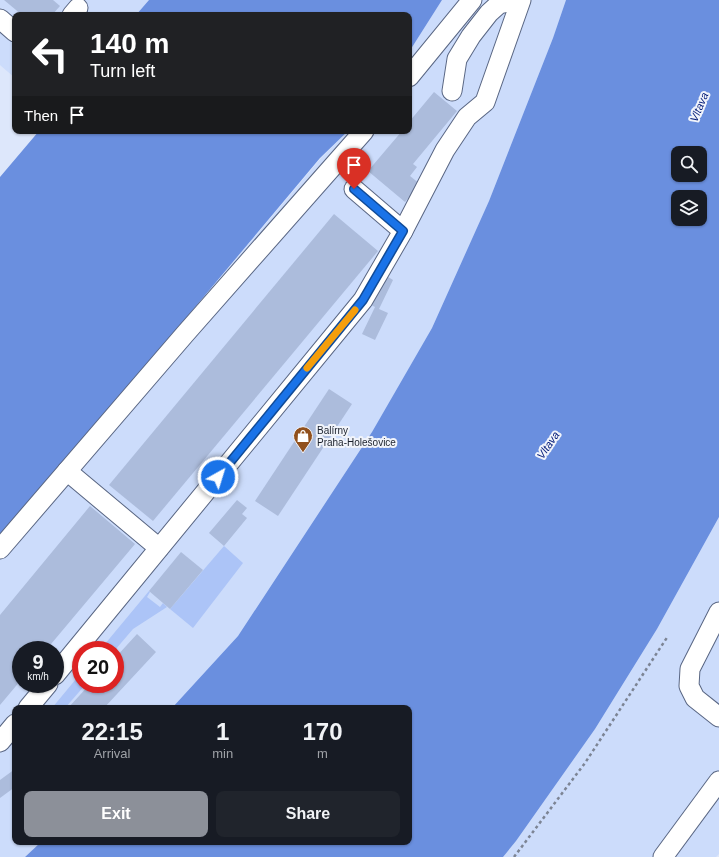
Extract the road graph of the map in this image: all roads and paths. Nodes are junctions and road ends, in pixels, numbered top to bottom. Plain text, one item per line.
1 (472, 0) edge
2 (517, 0) edge
3 (521, 0) edge
4 (0, 19) edge
5 (12, 29) edge
6 (412, 73) edge
7 (452, 91) dead end
8 (361, 134) edge
9 (354, 189) dead end
10 (403, 231) junction
11 (67, 471) junction
12 (159, 548) junction
13 (0, 549) edge
14 (719, 612) edge
15 (668, 636) dead end
16 (64, 664) edge
17 (40, 693) edge
18 (30, 705) edge
19 (719, 717) edge
20 (12, 728) edge
21 (0, 742) edge
22 (719, 781) edge
23 (514, 857) edge
24 (664, 857) edge

1 - 6 street
2 - 7 street
3 - 10 street
4 - 5 street
8 - 11 street
9 - 10 street
10 - 12 street
11 - 12 street
11 - 13 street
12 - 16 street
14 - 19 street
15 - 23 path
17 - 18 street
20 - 21 street
22 - 24 street

